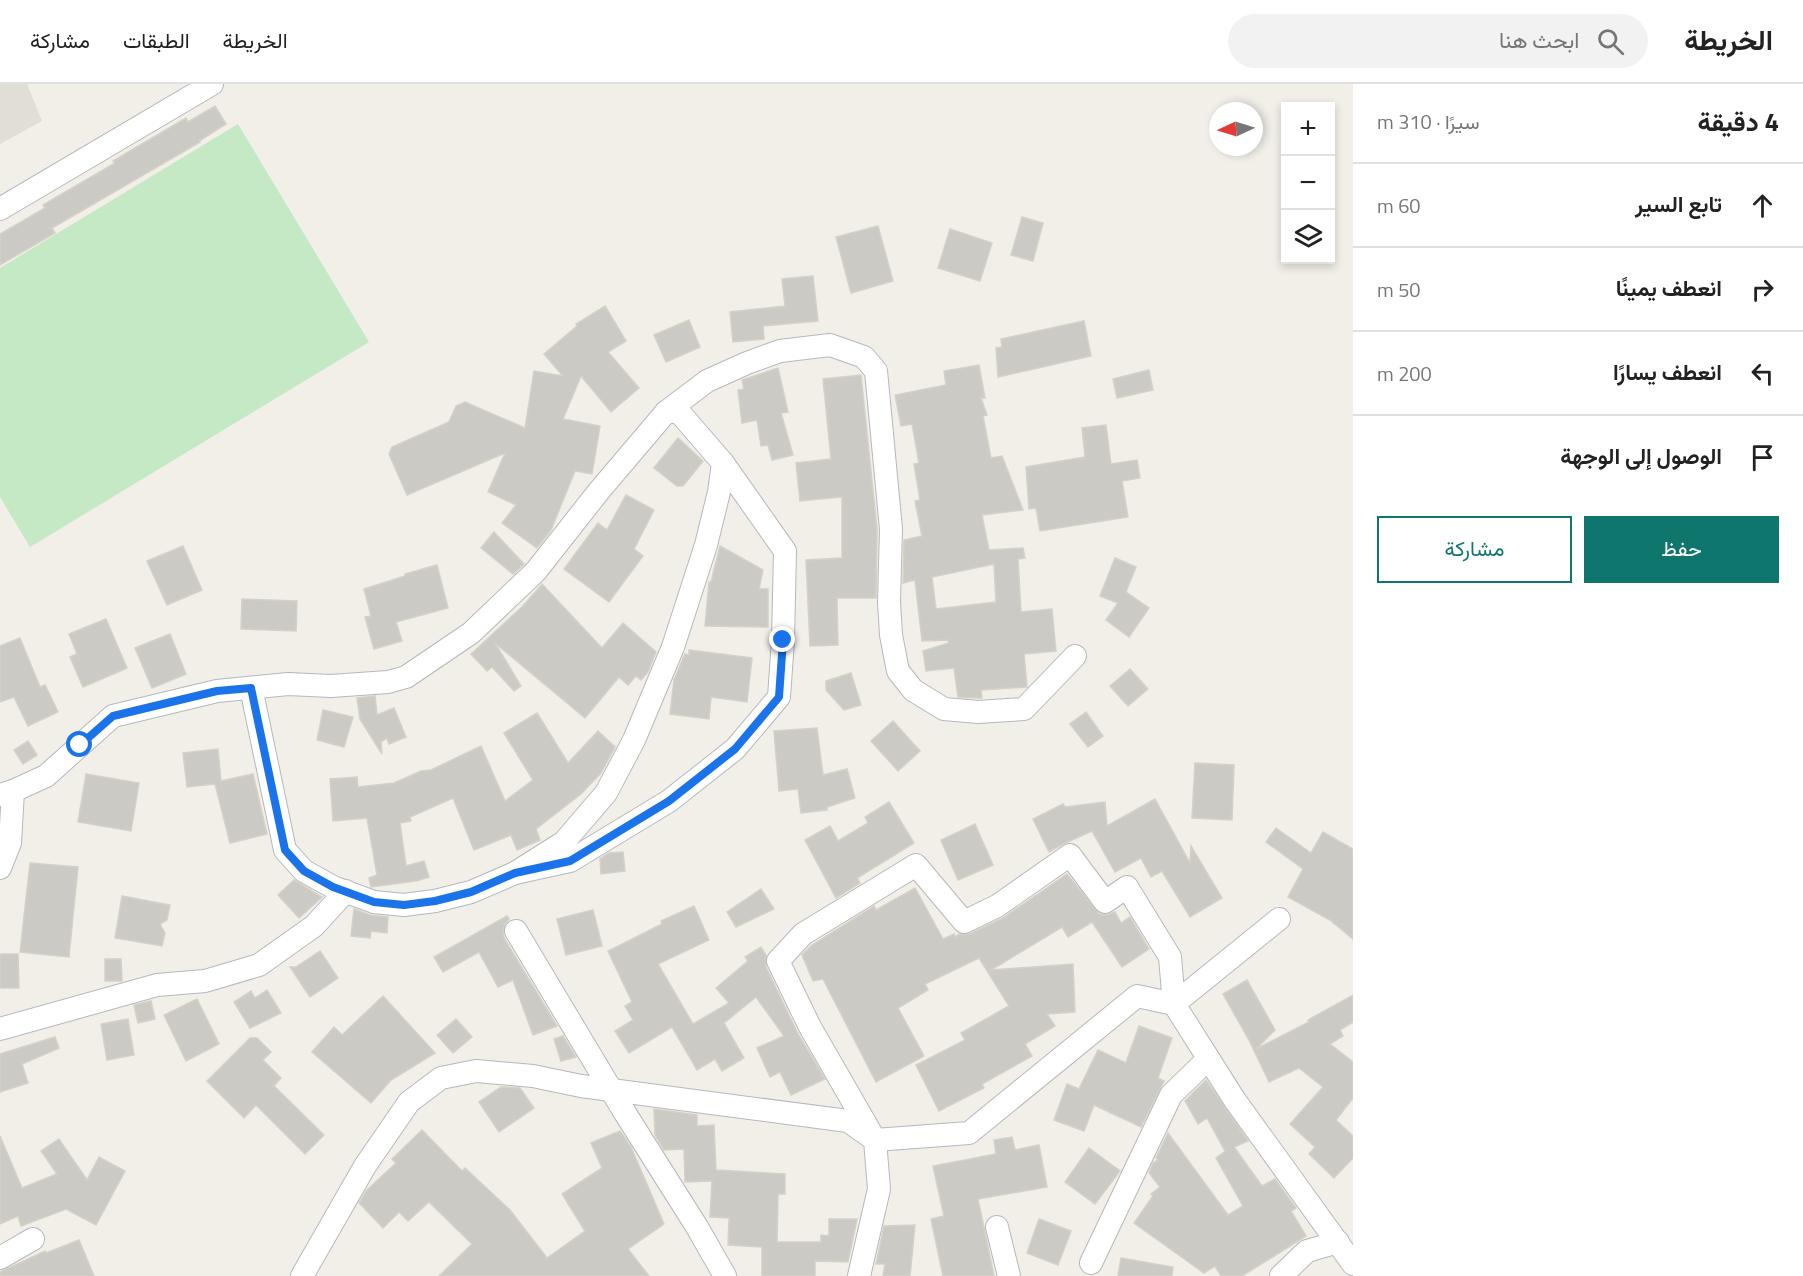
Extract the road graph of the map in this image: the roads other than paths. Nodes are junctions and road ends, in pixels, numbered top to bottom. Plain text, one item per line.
1 (212, 84) edge
2 (0, 209) edge
3 (666, 412) junction
4 (723, 463) junction
5 (1075, 656) dead end
6 (251, 688) junction
7 (6, 793) edge
8 (0, 868) edge
9 (515, 873) junction
10 (346, 891) junction
11 (1279, 920) dead end
12 (516, 931) dead end
13 (1174, 1004) junction
14 (0, 1029) edge
15 (1208, 1059) junction
16 (611, 1089) junction
17 (875, 1140) junction
18 (997, 1227) dead end
19 (33, 1239) dead end
20 (1338, 1242) junction
21 (0, 1258) edge
22 (1091, 1263) dead end
23 (1353, 1264) edge
24 (302, 1276) edge
25 (725, 1276) edge
26 (859, 1276) edge
27 (1009, 1276) edge
28 (1281, 1276) edge

1 - 2 street
3 - 4 street
3 - 5 street
3 - 6 street
4 - 9 street
4 - 9 street
6 - 7 street
6 - 10 street
7 - 8 street
9 - 10 street
10 - 14 street
11 - 13 street
12 - 16 street
13 - 15 street
13 - 17 street
13 - 17 street
15 - 20 street
15 - 22 street
16 - 17 street
16 - 24 street
16 - 25 street
17 - 26 street
18 - 27 street
19 - 21 street
20 - 23 street
20 - 28 street

